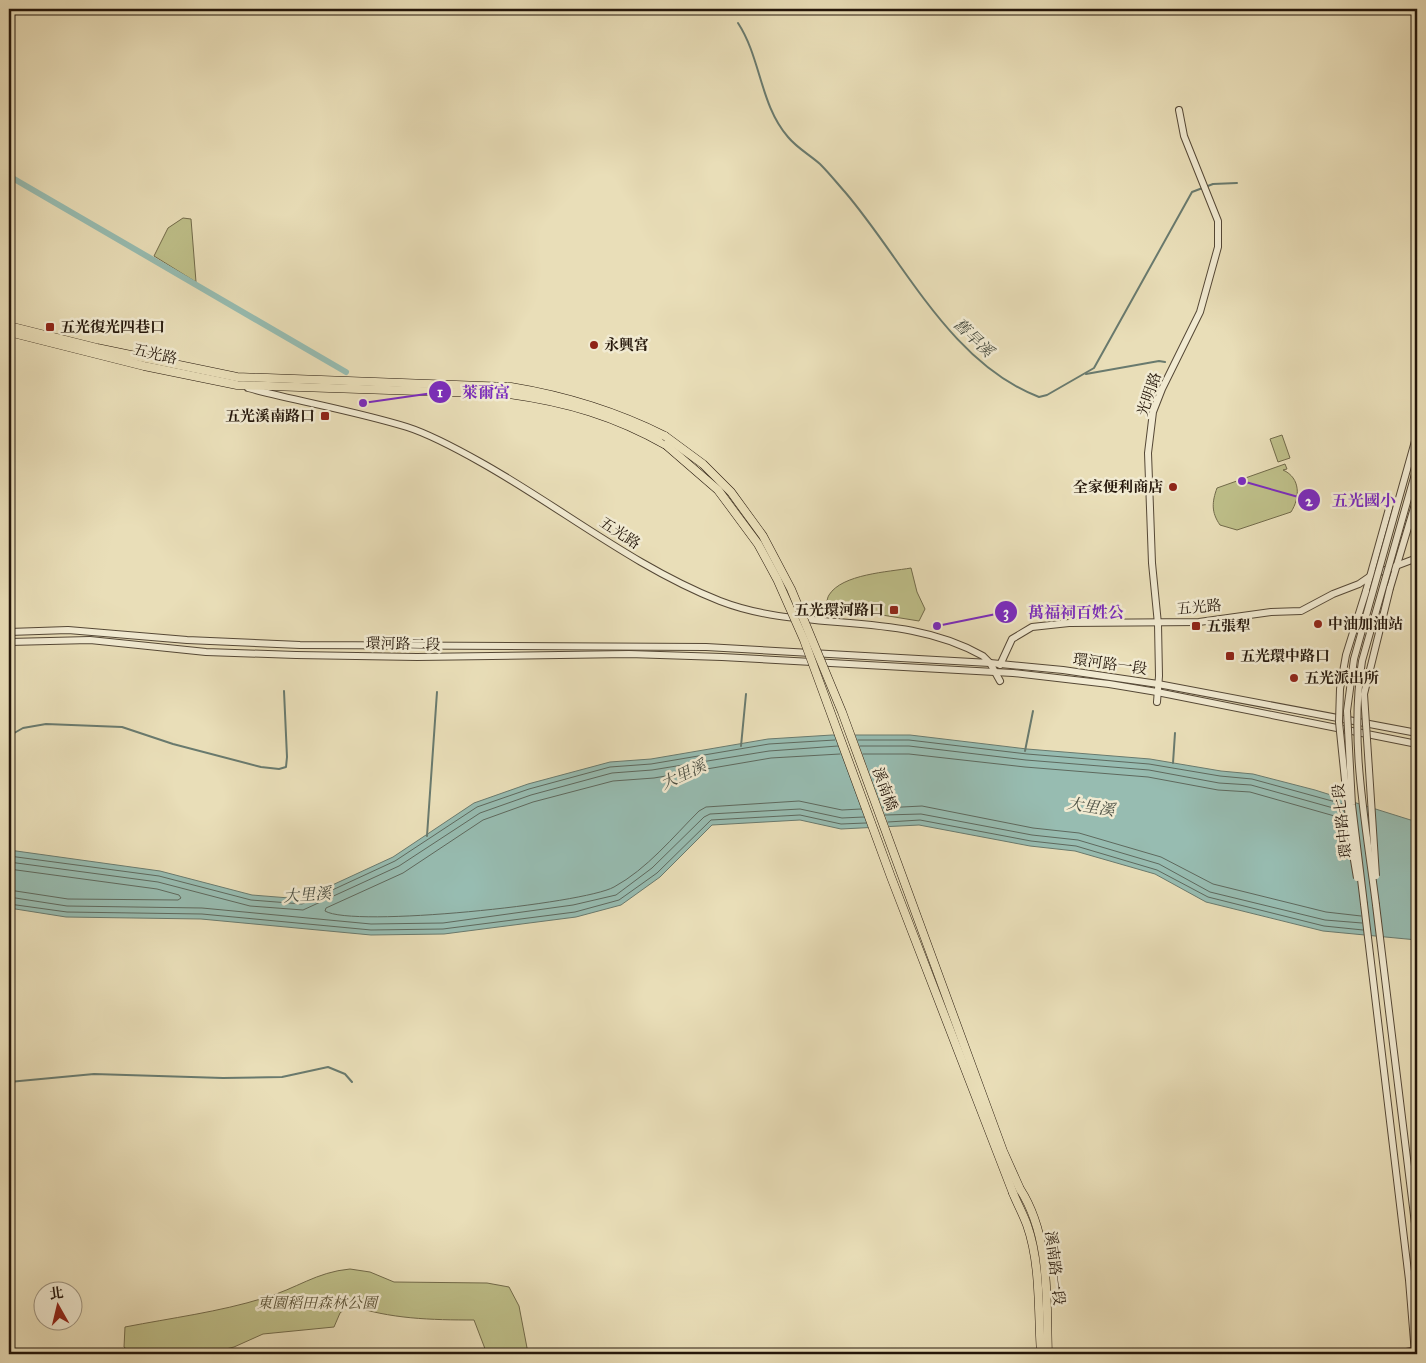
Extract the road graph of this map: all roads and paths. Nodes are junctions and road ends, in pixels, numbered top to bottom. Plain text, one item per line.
1 (1179, 110) dead end
2 (9, 326) edge
3 (9, 332) edge
4 (237, 381) junction
5 (1417, 434) edge
6 (665, 436) joint
7 (666, 445) joint
8 (1417, 467) edge
9 (1416, 501) dead end
10 (1390, 506) dead end
11 (1417, 558) edge
12 (1397, 566) junction
13 (1372, 575) junction
14 (1158, 624) junction
15 (9, 632) edge
16 (9, 642) edge
17 (795, 651) joint
18 (797, 660) joint
19 (990, 663) junction
20 (1001, 664) junction
21 (996, 672) junction
22 (1000, 682) dead end
23 (1158, 684) junction
24 (1157, 692) junction
25 (1157, 702) dead end
26 (1417, 733) edge
27 (1417, 744) edge
28 (1364, 904) junction
29 (1376, 905) junction
30 (1020, 1189) joint
31 (1012, 1193) joint
32 (1417, 1240) edge
33 (1416, 1352) edge
34 (1041, 1354) edge
35 (1048, 1354) edge
36 (1396, 1354) edge

1 - 14 street, 光明路
2 - 4 main road, 五光路
3 - 4 main road, 五光路
4 - 6 main road, 五光路
4 - 7 main road, 五光路
4 - 19 street, 五光路
5 - 28 street, 環中路七段, bridge
6 - 30 main road, 溪南橋, bridge
7 - 31 main road, 溪南橋, bridge
8 - 29 street, 環中路七段, bridge
9 - 12 street
10 - 13 street
11 - 12 street, 五光路
12 - 13 street, 五光路
12 - 29 street, bridge
13 - 14 street, 五光路
13 - 28 street, bridge
14 - 20 street, 五光路
14 - 23 street, 光明路
15 - 17 street, 環河路二段
16 - 18 street, 環河路二段
17 - 19 street, 環河路一段
18 - 21 street, 環河路一段
19 - 20 street, 環河路一段
19 - 21 street, 五光路
20 - 21 street, 五光路
20 - 23 street, 環河路一段
21 - 22 street, 五光路
21 - 24 street, 環河路一段
23 - 24 street, 光明路
23 - 26 street, 環河路一段
24 - 25 street, 光明路
24 - 27 street, 環河路一段
28 - 33 street, 環中路七段
29 - 32 street, 環中路七段
30 - 35 main road, 溪南路一段
31 - 34 main road, 溪南路一段
33 - 36 street

